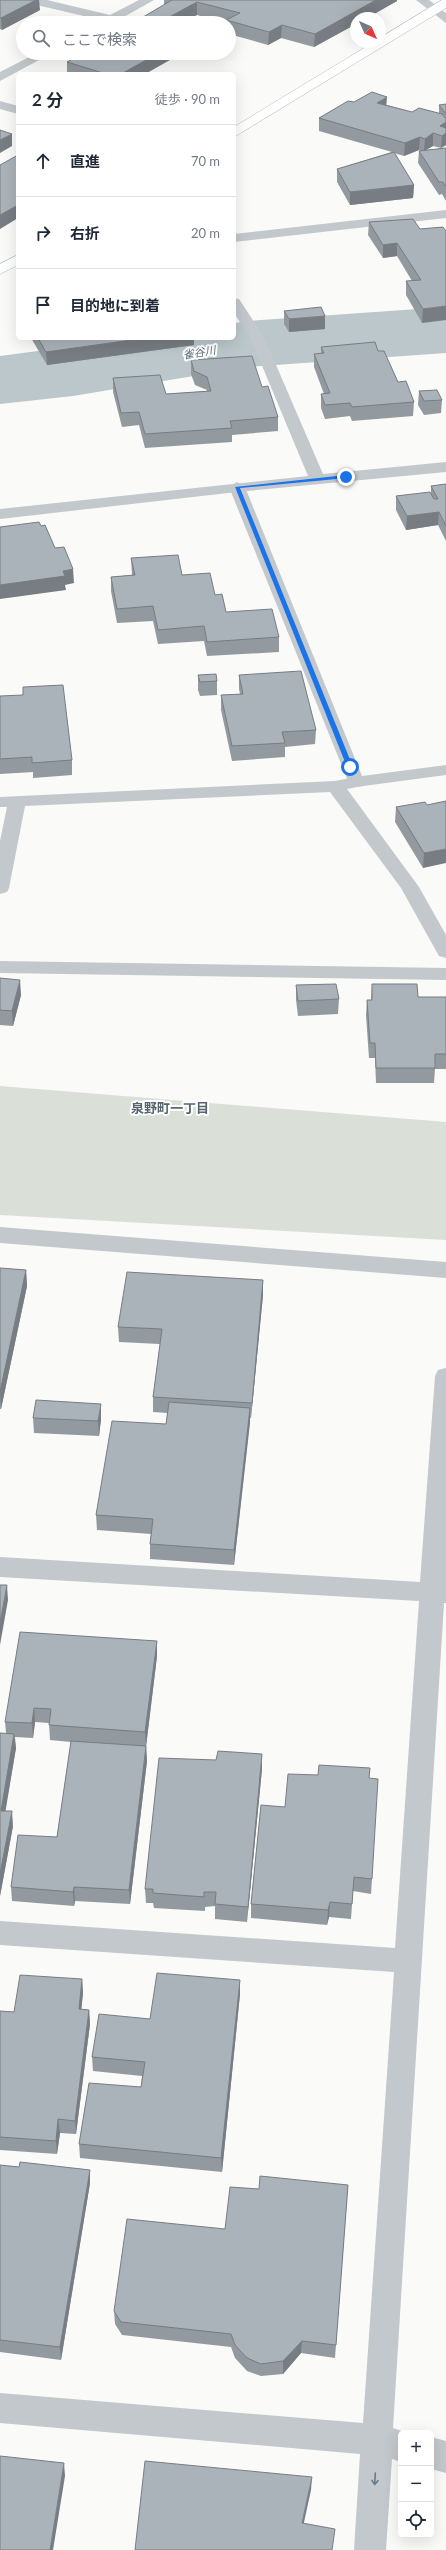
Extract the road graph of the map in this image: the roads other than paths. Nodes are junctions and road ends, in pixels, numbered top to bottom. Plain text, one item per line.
1 (32, 0) edge
2 (148, 0) edge
3 (422, 0) edge
4 (446, 3) edge
5 (435, 10) junction
6 (90, 16) edge
7 (118, 16) edge
8 (446, 19) edge
9 (33, 60) edge
10 (0, 77) edge
11 (0, 105) edge
12 (16, 109) edge
13 (236, 132) edge
14 (446, 214) edge
15 (236, 238) edge
16 (16, 260) edge
17 (0, 270) edge
18 (236, 305) edge
19 (446, 467) edge
20 (317, 479) junction
21 (237, 487) junction
22 (0, 514) edge
23 (446, 770) edge
24 (356, 782) junction
25 (334, 786) junction
26 (8, 802) edge
27 (0, 888) edge
28 (446, 952) edge
29 (0, 967) edge
30 (446, 974) edge
31 (0, 1235) edge
32 (446, 1270) edge
33 (446, 1376) edge
34 (0, 1567) edge
35 (439, 1593) edge
36 (0, 1933) edge
37 (408, 1961) junction
38 (0, 2408) edge
39 (389, 2443) edge
40 (434, 2454) edge
41 (446, 2457) edge
42 (370, 2550) edge

1 - 6 street
2 - 7 street
3 - 5 street
4 - 5 street
5 - 8 street
5 - 13 street
9 - 10 street
11 - 12 street
14 - 15 street
16 - 17 street
18 - 20 street
19 - 20 street
20 - 21 street
21 - 22 street
21 - 24 street
23 - 24 street
24 - 25 street
25 - 26 street
25 - 28 street
26 - 27 street
29 - 30 street
31 - 32 street
33 - 35 street
34 - 35 street
35 - 37 street
36 - 37 street
37 - 39 street
38 - 39 street
39 -> 42 street
40 - 41 street

